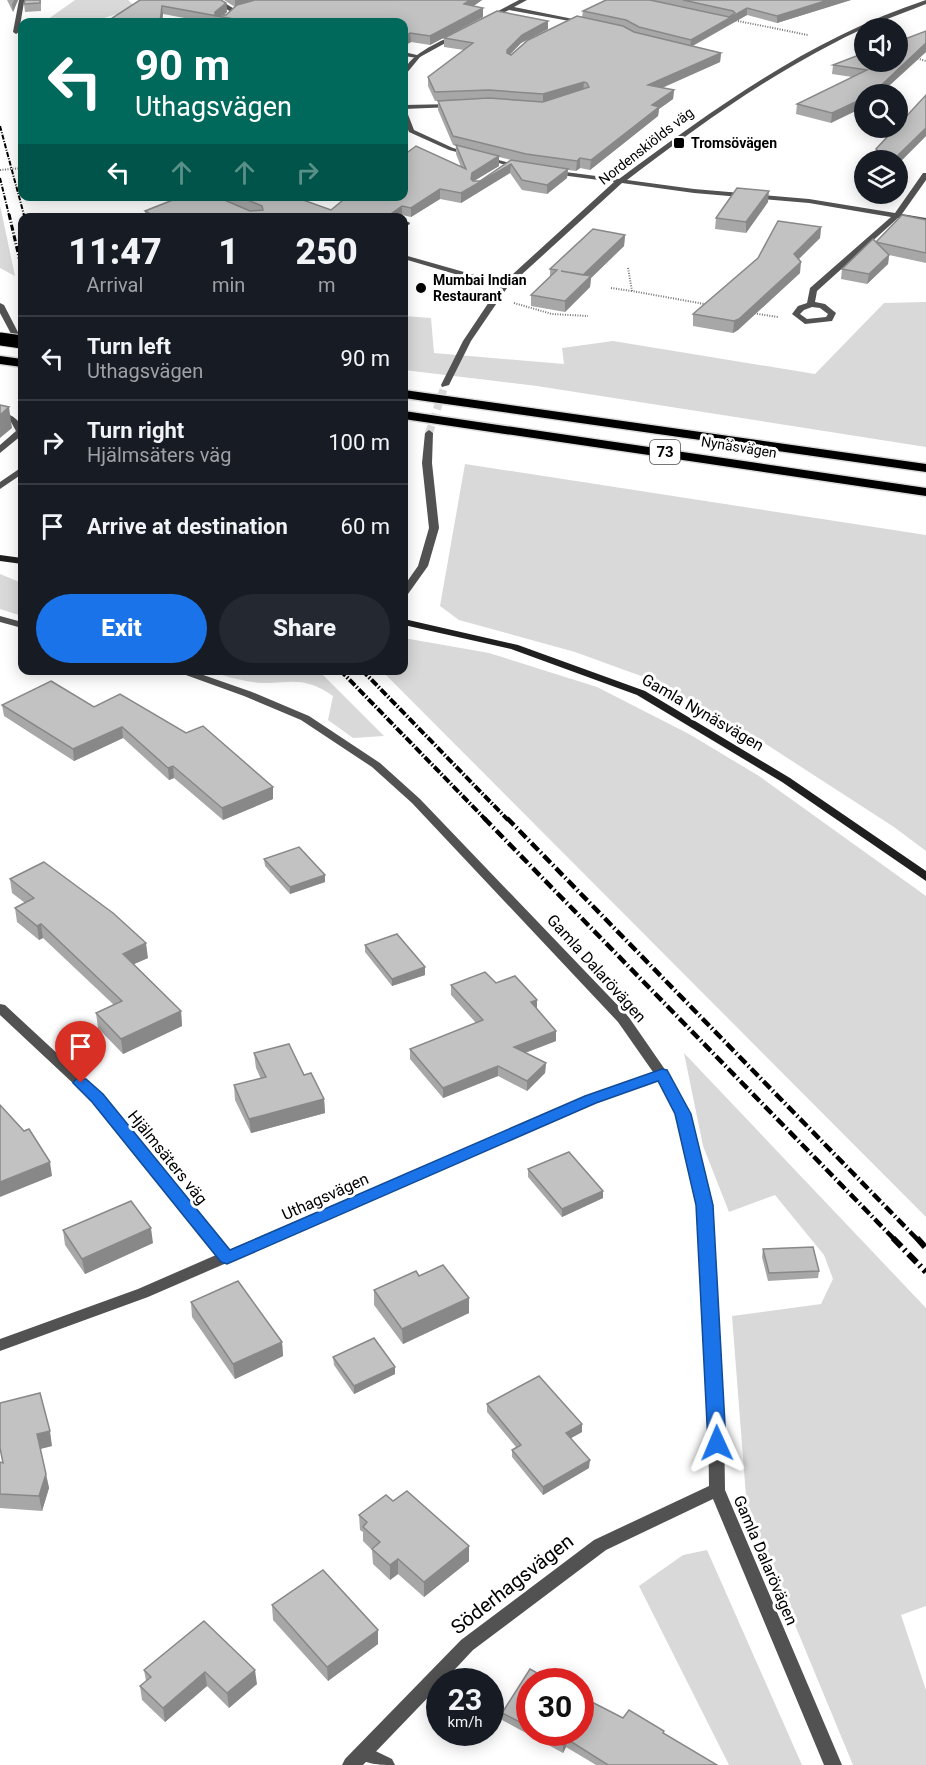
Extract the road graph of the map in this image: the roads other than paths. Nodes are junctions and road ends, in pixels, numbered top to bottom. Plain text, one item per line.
1 (23, 0) edge
2 (216, 0) edge
3 (525, 0) edge
4 (926, 3) edge
5 (509, 8) junction
6 (18, 18) edge
7 (227, 18) edge
8 (18, 20) edge
9 (575, 20) junction
10 (585, 22) edge
11 (479, 23) edge
12 (567, 25) edge
13 (469, 28) edge
14 (16, 32) dead end
15 (408, 55) edge
16 (418, 56) junction
17 (408, 68) edge
18 (457, 105) edge
19 (408, 109) edge
20 (408, 122) edge
21 (510, 164) junction
22 (525, 168) edge
23 (501, 170) edge
24 (548, 171) edge
25 (926, 175) edge
26 (619, 182) junction
27 (898, 214) junction
28 (926, 220) edge
29 (408, 258) edge
30 (504, 286) junction
31 (811, 304) junction
32 (0, 306) edge
33 (0, 339) edge
34 (18, 340) edge
35 (18, 341) edge
36 (0, 360) edge
37 (18, 362) edge
38 (445, 385) tunnel mouth
39 (408, 395) edge
40 (0, 414) edge
41 (408, 417) edge
42 (18, 427) edge
43 (429, 434) tunnel mouth
44 (18, 435) edge
45 (0, 450) edge
46 (926, 468) edge
47 (18, 473) edge
48 (0, 486) edge
49 (926, 492) edge
50 (0, 558) edge
51 (18, 560) edge
52 (408, 587) edge
53 (0, 619) edge
54 (408, 623) edge
55 (18, 624) edge
56 (192, 675) edge
57 (926, 877) edge
58 (0, 1008) edge
59 (662, 1074) junction
60 (227, 1258) junction
61 (0, 1344) edge
62 (717, 1490) junction
63 (357, 1759) edge
64 (387, 1765) edge
65 (834, 1765) edge

1 - 6 street
2 - 7 street
3 - 5 street
4 - 26 street, Nordenskiölds väg
5 - 9 street
5 - 11 street
8 - 14 street
9 - 10 street
9 - 12 street
13 - 16 street
15 - 16 street
16 - 17 street
18 - 19 street
20 - 21 street
21 - 22 street
21 - 23 street
24 - 26 street
25 - 27 street
26 - 27 street
26 - 30 street, Nordenskiölds väg
27 - 28 street
27 - 31 street
29 - 30 street
30 - 38 street, Nordenskiölds väg
31 - 31 street
32 - 34 street
33 - 35 highway, bridge
36 - 37 highway
39 - 46 highway, Nynäsvägen / 73
40 - 42 street
41 - 49 highway, Nynäsvägen / 73
43 - 52 street
44 - 45 street
47 - 48 street
50 - 51 street
53 - 55 street
54 - 57 street, Gamla Nynäsvägen
56 - 59 street, Gamla Dalarövägen
58 - 60 street, Hjälmsäters väg
59 - 60 street, Uthagsvägen
59 - 62 street, Gamla Dalarövägen
60 - 61 street, Uthagsvägen
62 - 63 street, Söderhagsvägen
62 - 65 street, Gamla Dalarövägen
63 - 64 street, Söderhagsvägen

